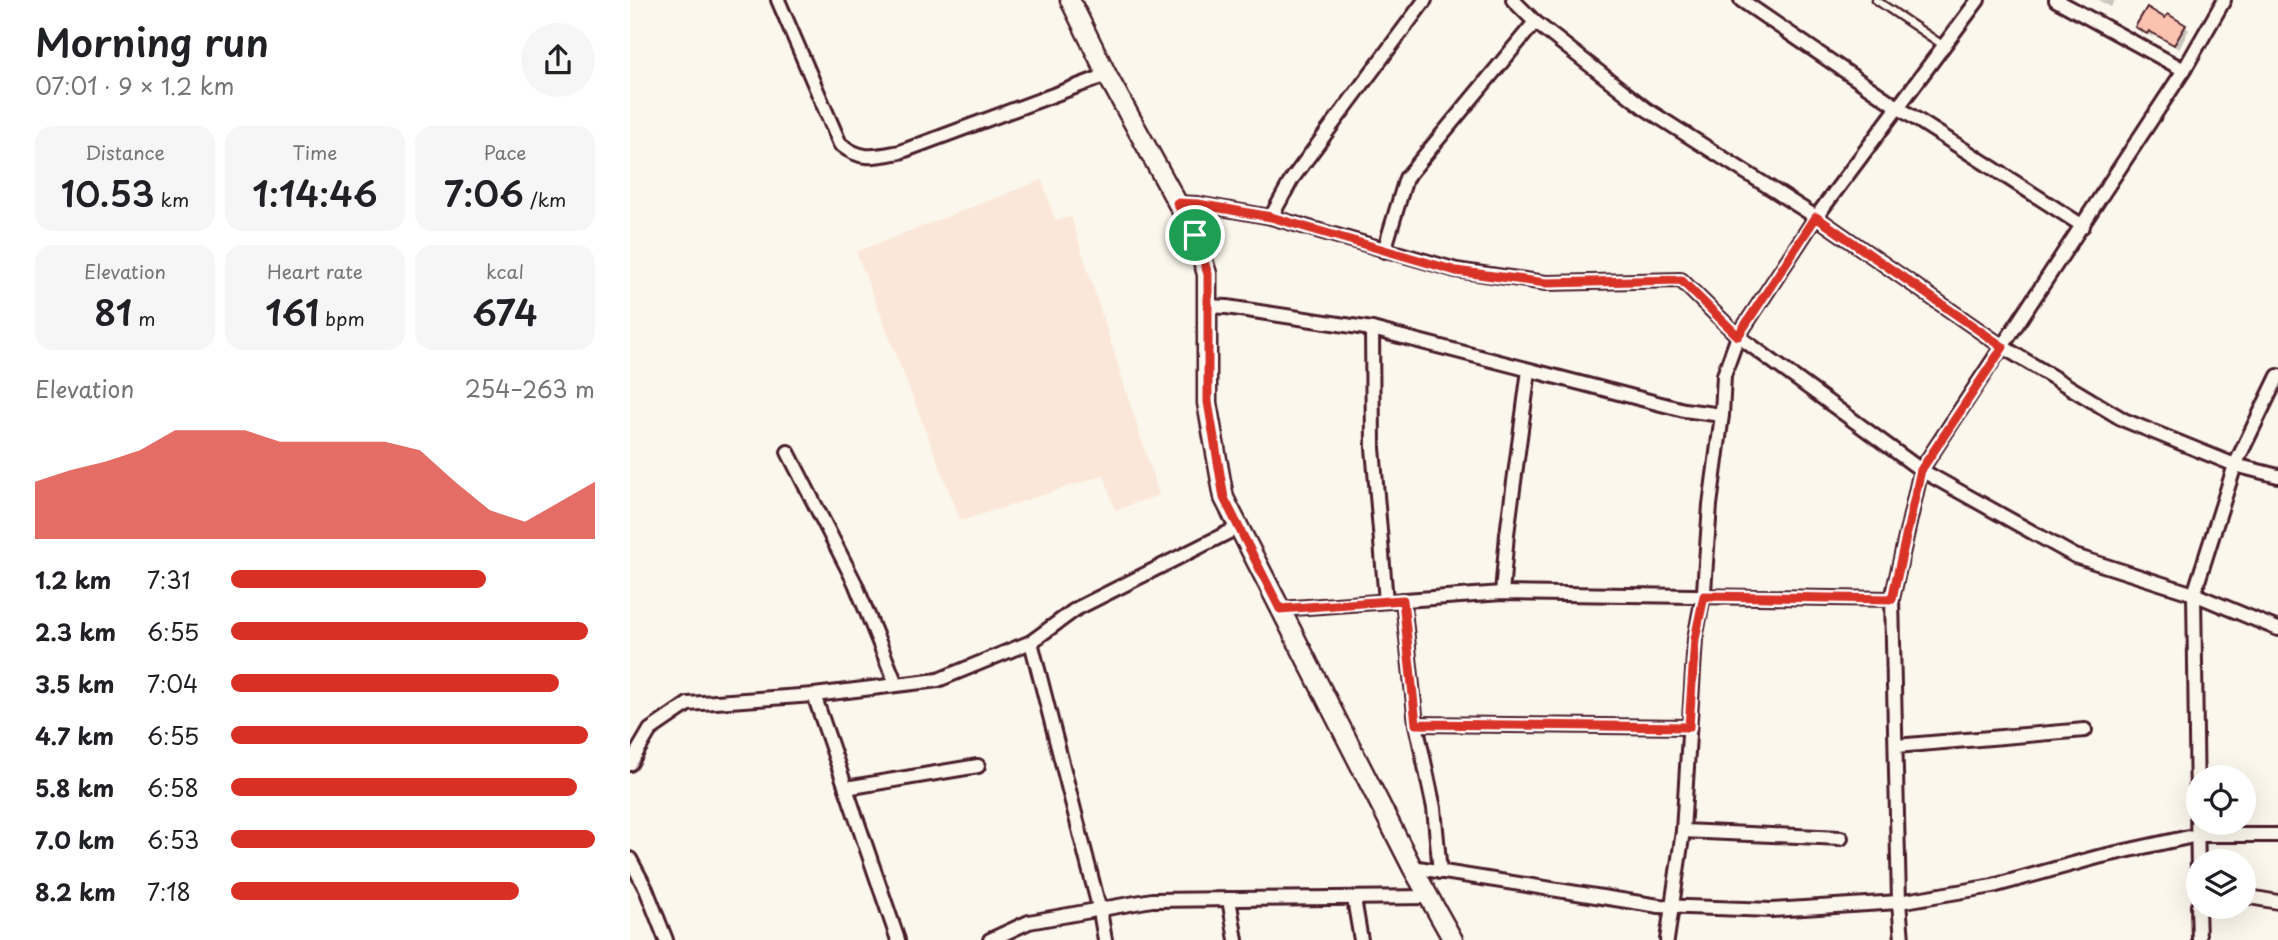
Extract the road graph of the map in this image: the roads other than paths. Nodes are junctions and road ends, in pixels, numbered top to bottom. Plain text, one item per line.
1 (778, 0) edge
2 (1070, 0) edge
3 (1425, 0) edge
4 (1513, 0) edge
5 (1741, 0) edge
6 (1876, 0) edge
7 (1978, 0) edge
8 (2056, 0) edge
9 (2224, 0) edge
10 (1535, 22) junction
11 (1944, 46) junction
12 (2184, 71) junction
13 (1107, 75) junction
14 (1899, 108) junction
15 (1177, 203) junction
16 (1271, 217) junction
17 (1816, 217) junction
18 (2082, 226) junction
19 (1384, 251) junction
20 (1208, 306) junction
21 (1372, 329) junction
22 (1738, 336) junction
23 (2003, 347) junction
24 (1529, 370) junction
25 (2278, 376) edge
26 (1722, 415) junction
27 (788, 452) dead end
28 (2235, 466) junction
29 (1921, 470) junction
30 (2278, 476) edge
31 (1239, 527) junction
32 (1502, 593) junction
33 (2194, 594) junction
34 (1704, 596) junction
35 (1892, 599) junction
36 (1403, 600) junction
37 (1386, 601) junction
38 (1280, 609) junction
39 (2278, 629) edge
40 (1031, 642) junction
41 (896, 684) junction
42 (814, 695) junction
43 (1416, 724) junction
44 (1689, 727) junction
45 (2084, 730) dead end
46 (1896, 746) junction
47 (630, 764) edge
48 (2197, 765) edge
49 (978, 766) dead end
50 (846, 788) junction
51 (1684, 831) junction
52 (2198, 835) joint
53 (2256, 835) edge
54 (2278, 835) edge
55 (1841, 838) dead end
56 (2198, 849) edge
57 (630, 859) edge
58 (1412, 867) junction
59 (1440, 872) junction
60 (1429, 897) junction
61 (1354, 898) junction
62 (2256, 898) edge
63 (1229, 899) junction
64 (2278, 901) edge
65 (1899, 902) junction
66 (1672, 907) junction
67 (1100, 911) junction
68 (2199, 919) edge
69 (666, 940) edge
70 (898, 940) edge
71 (990, 940) edge
72 (1105, 940) edge
73 (1236, 940) edge
74 (1361, 940) edge
75 (1453, 940) edge
76 (1667, 940) edge
77 (1902, 940) edge
78 (2199, 940) edge

1 - 13 street
2 - 13 street
3 - 16 street
4 - 10 street
5 - 14 street
6 - 11 lane
7 - 11 street
8 - 12 street
9 - 12 street
10 - 17 street
10 - 19 street
11 - 14 street
12 - 18 street
13 - 15 street
14 - 17 street
14 - 18 street
15 - 16 street
15 - 20 street
16 - 19 street
17 - 22 street
17 - 23 street
18 - 23 street
19 - 22 street
20 - 21 street
20 - 31 street
21 - 24 street
21 - 37 street
22 - 26 street
22 - 29 street
23 - 28 street
23 - 29 street
24 - 26 street
24 - 32 street
25 - 28 street
26 - 34 street
27 - 41 street
28 - 30 street
28 - 33 street
29 - 33 street
29 - 35 street
31 - 38 street
31 - 40 street
32 - 34 street
32 - 36 street
33 - 39 street
33 - 48 street
34 - 35 street
34 - 44 street
35 - 46 street
36 - 37 street
36 - 43 street
37 - 38 street
38 - 58 street
40 - 41 street
40 - 67 street
41 - 42 street
42 - 47 street
42 - 50 street
43 - 44 street
43 - 59 street
44 - 51 street
45 - 46 street
46 - 65 street
49 - 50 street
50 - 70 street
51 - 55 street
51 - 66 street
52 - 56 street
52 - 65 street
53 - 54 street
57 - 69 street
58 - 59 street
58 - 60 street
59 - 66 street
60 - 61 street
60 - 75 street
61 - 63 street
61 - 74 street
62 - 64 street
63 - 67 street
63 - 73 street
65 - 66 street
65 - 77 street
66 - 76 street
67 - 71 street
67 - 72 street
68 - 78 street

